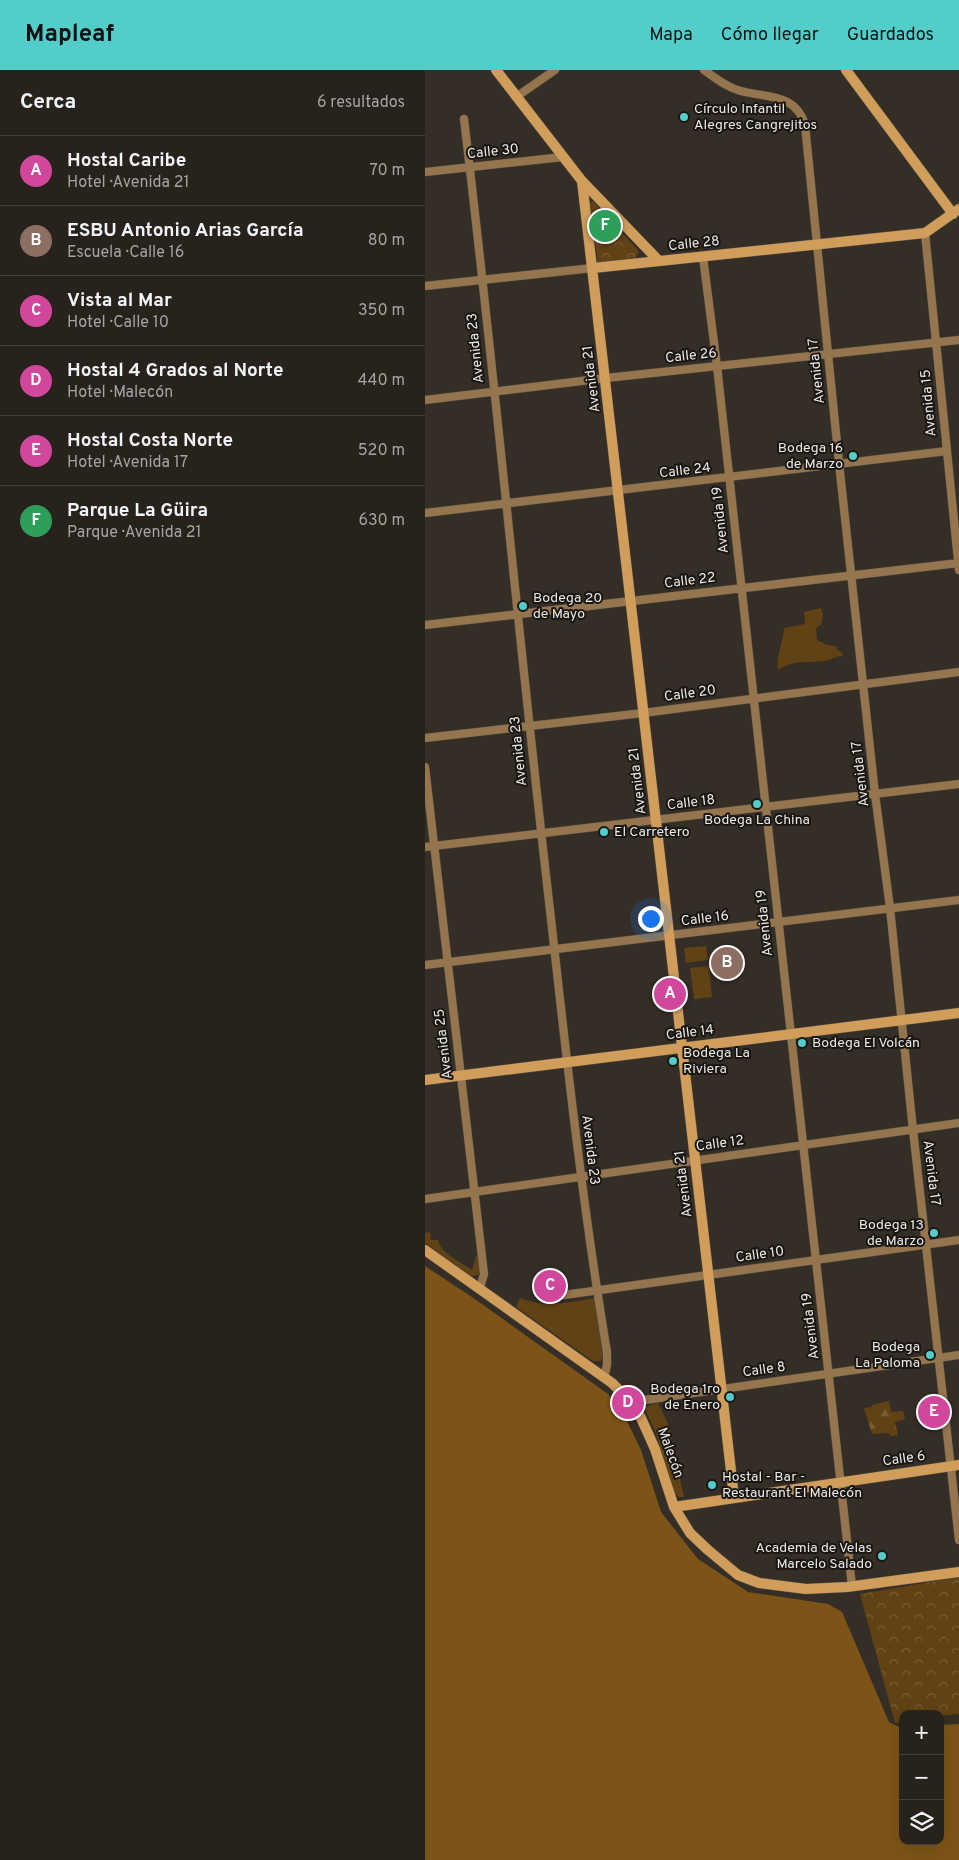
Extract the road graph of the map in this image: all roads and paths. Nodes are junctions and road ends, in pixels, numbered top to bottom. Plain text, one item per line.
1 (496, 70) edge
2 (555, 70) edge
3 (703, 70) edge
4 (846, 70) edge
5 (516, 97) junction
6 (464, 119) dead end
7 (563, 157) junction
8 (470, 167) junction
9 (425, 172) edge
10 (582, 181) junction
11 (956, 211) edge
12 (925, 233) junction
13 (817, 245) junction
14 (703, 257) junction
15 (659, 261) junction
16 (593, 268) junction
17 (481, 280) junction
18 (425, 286) edge
19 (959, 340) edge
20 (937, 342) junction
21 (828, 353) junction
22 (717, 366) junction
23 (606, 378) junction
24 (493, 392) junction
25 (425, 400) edge
26 (947, 451) junction
27 (839, 464) junction
28 (729, 478) junction
29 (618, 491) junction
30 (506, 504) junction
31 (425, 513) edge
32 (959, 565) edge
33 (852, 574) junction
34 (741, 588) junction
35 (631, 600) junction
36 (517, 614) junction
37 (425, 625) edge
38 (959, 672) edge
39 (863, 684) junction
40 (753, 698) junction
41 (643, 713) junction
42 (529, 726) junction
43 (425, 738) edge
44 (425, 768) edge
45 (959, 784) edge
46 (875, 794) junction
47 (765, 807) junction
48 (656, 820) junction
49 (541, 833) junction
50 (434, 846) junction
51 (425, 847) edge
52 (959, 900) edge
53 (890, 908) junction
54 (778, 922) junction
55 (669, 936) junction
56 (554, 950) junction
57 (447, 963) junction
58 (425, 965) edge
59 (959, 1013) edge
60 (903, 1020) junction
61 (790, 1034) junction
62 (682, 1048) junction
63 (567, 1062) junction
64 (460, 1075) junction
65 (425, 1080) edge
66 (959, 1124) edge
67 (913, 1130) junction
68 (804, 1144) junction
69 (695, 1160) junction
70 (581, 1176) junction
71 (473, 1192) junction
72 (425, 1199) edge
73 (959, 1240) edge
74 (927, 1244) junction
75 (425, 1250) edge
76 (816, 1260) junction
77 (708, 1275) junction
78 (480, 1288) junction
79 (597, 1290) junction
80 (564, 1295) dead end
81 (959, 1355) edge
82 (939, 1358) junction
83 (829, 1374) junction
84 (604, 1378) junction
85 (721, 1389) junction
86 (631, 1402) junction
87 (955, 1465) edge
88 (841, 1482) junction
89 (734, 1497) junction
90 (674, 1507) junction
91 (959, 1540) edge
92 (959, 1572) edge
93 (850, 1587) junction

1 - 5 main road
2 - 5 street
3 - 13 street, Avenida 17
4 - 11 main road
5 - 7 main road
6 - 8 street, Avenida 23
7 - 8 street, Calle 30
7 - 10 main road
8 - 9 street, Calle 30
8 - 17 street, Avenida 23
10 - 15 main road
10 - 16 main road, Avenida 21
11 - 12 main road, Calle 28
12 - 13 main road, Calle 28
12 - 20 street, Avenida 15
13 - 14 main road, Calle 28
13 - 21 street, Avenida 17
14 - 15 main road, Calle 28
14 - 22 street, Avenida 19
15 - 16 main road, Calle 28
16 - 17 street, Calle 28
16 - 23 main road, Avenida 21
17 - 18 street, Calle 28
17 - 24 street, Avenida 23
19 - 20 street, Calle 26
20 - 21 street, Calle 26
20 - 26 street, Avenida 15
21 - 22 street, Calle 26
21 - 27 street, Avenida 17
22 - 23 street, Calle 26
22 - 28 street, Avenida 19
23 - 24 street, Calle 26
23 - 29 main road, Avenida 21
24 - 25 street, Calle 26
24 - 30 street, Avenida 23
26 - 27 street, Calle 24
26 - 32 street, Avenida 15
27 - 28 street, Calle 24
27 - 33 street, Avenida 17
28 - 29 street, Calle 24
28 - 34 street, Avenida 19
29 - 30 street, Calle 24
29 - 35 main road, Avenida 21
30 - 31 street, Calle 24
30 - 36 street, Avenida 23
32 - 33 street, Calle 22
33 - 34 street, Calle 22
33 - 39 street, Avenida 17
34 - 35 street, Calle 22
34 - 40 street, Avenida 19
35 - 36 street, Calle 22
35 - 41 main road, Avenida 21
36 - 37 street, Calle 22
36 - 42 street, Avenida 23
38 - 39 street, Calle 20
39 - 40 street, Calle 20
39 - 46 street, Avenida 17
40 - 41 street, Calle 20
40 - 47 street, Avenida 19
41 - 42 street, Calle 20
41 - 48 main road, Avenida 21
42 - 43 street, Calle 20
42 - 49 street, Avenida 23
44 - 50 street, Avenida 25
45 - 46 street, Calle 18
46 - 47 street, Calle 18
46 - 53 street, Avenida 17
47 - 48 street, Calle 18
47 - 54 street, Avenida 19
48 - 49 street, Calle 18
48 - 55 main road, Avenida 21
49 - 50 street, Calle 18
49 - 56 street, Avenida 23
50 - 51 street, Calle 18
50 - 57 street, Avenida 25
52 - 53 street, Calle 16
53 - 54 street, Calle 16
53 - 60 street, Avenida 17
54 - 55 street, Calle 16
54 - 61 street, Avenida 19
55 - 56 street, Calle 16
55 - 62 main road, Avenida 21
56 - 57 street, Calle 16
56 - 63 street, Avenida 23
57 - 58 street, Calle 16
57 - 64 street, Avenida 25
59 - 60 main road, Calle 14
60 - 61 main road, Calle 14
60 - 67 street, Avenida 17
61 - 62 main road, Calle 14
61 - 68 street, Avenida 19
62 - 63 main road, Calle 14
62 - 69 main road, Avenida 21
63 - 64 main road, Calle 14
63 - 70 street, Avenida 23
64 - 65 main road, Calle 14
64 - 71 street, Avenida 25
66 - 67 street, Calle 12
67 - 68 street, Calle 12
67 - 74 street, Avenida 17
68 - 69 street, Calle 12
68 - 76 street, Avenida 19
69 - 70 street, Calle 12
69 - 77 main road, Avenida 21
70 - 71 street, Calle 12
70 - 79 street, Avenida 23
71 - 72 street, Calle 12
71 - 78 street, Avenida 25
73 - 74 street, Calle 10
74 - 76 street, Calle 10
74 - 82 street, Avenida 17
75 - 78 main road, Malecón
76 - 77 street, Calle 10
76 - 83 street, Avenida 19
77 - 79 street, Calle 10
77 - 85 main road, Avenida 21
78 - 84 main road, Malecón
79 - 80 street, Calle 10
79 - 84 street, Avenida 23
81 - 82 street, Calle 8
82 - 83 street, Calle 8
82 - 87 street, Avenida 17
83 - 85 street, Calle 8
83 - 88 street, Avenida 19
84 - 86 main road, Malecón
85 - 86 street, Calle 8
85 - 89 main road, Avenida 21
86 - 90 main road, Malecón
87 - 88 main road, Calle 6
87 - 91 street, Avenida 17
88 - 89 main road, Calle 6
88 - 93 street, Avenida 19
89 - 90 main road, Calle 6
90 - 93 main road, Malecón
92 - 93 main road, Malecón

